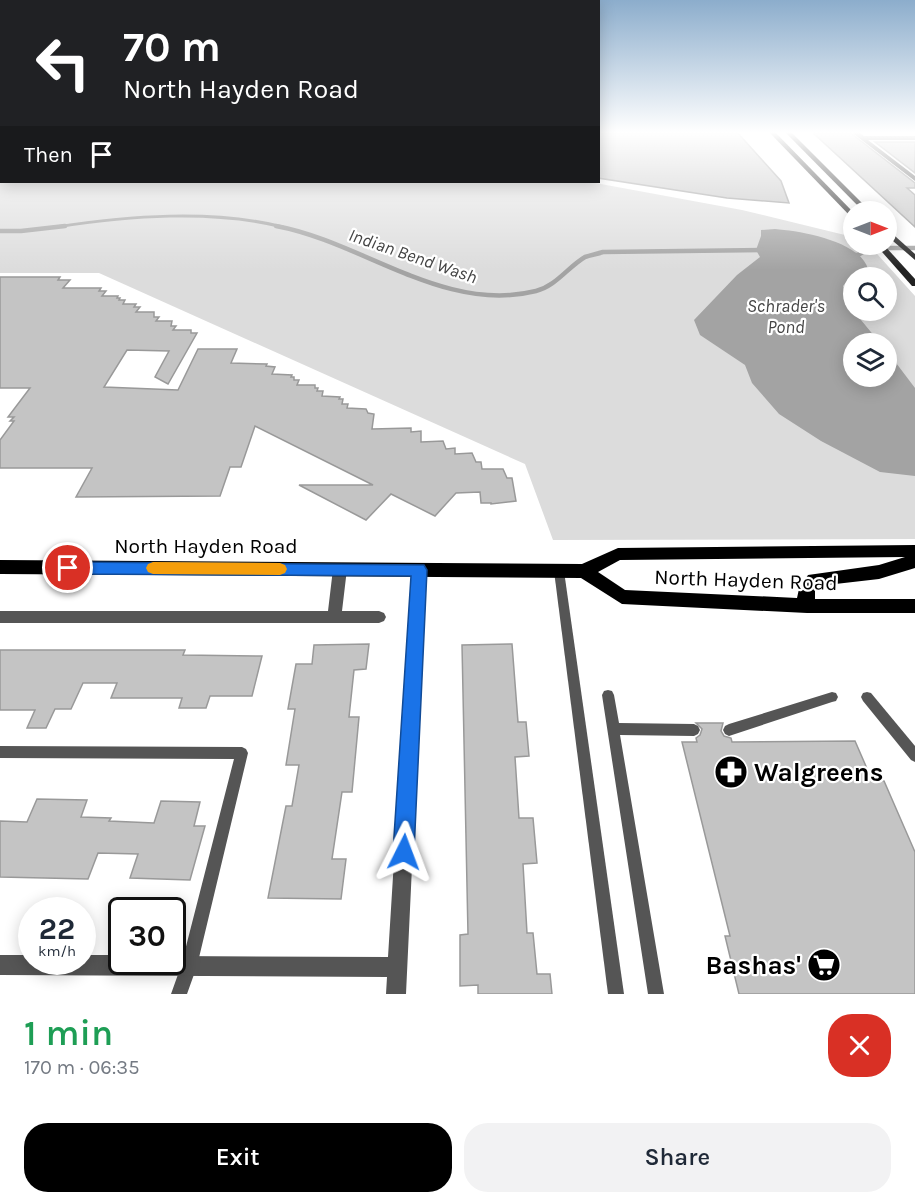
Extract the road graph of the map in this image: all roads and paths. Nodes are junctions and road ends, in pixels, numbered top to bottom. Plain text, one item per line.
1 (815, 177) edge
2 (833, 177) edge
3 (857, 201) edge
4 (843, 206) edge
5 (897, 241) edge
6 (889, 255) edge
7 (915, 258) edge
8 (915, 284) edge
9 (915, 551) edge
10 (915, 561) edge
11 (0, 567) edge
12 (340, 569) junction
13 (419, 570) junction
14 (559, 571) junction
15 (584, 571) junction
16 (807, 606) junction
17 (915, 606) edge
18 (0, 617) edge
19 (333, 617) junction
20 (379, 617) dead end
21 (608, 695) dead end
22 (832, 697) dead end
23 (867, 697) dead end
24 (613, 729) junction
25 (694, 729) dead end
26 (729, 730) dead end
27 (0, 752) edge
28 (915, 756) edge
29 (0, 965) edge
30 (189, 966) junction
31 (398, 967) junction
32 (179, 994) edge
33 (396, 994) edge
34 (616, 994) edge
35 (656, 994) edge

1 - 4 main road
2 - 3 main road
5 - 7 main road
6 - 8 main road
9 - 15 main road, North Hayden Road
10 - 16 main road
11 - 12 main road, North Hayden Road
12 - 13 main road, North Hayden Road
12 - 19 street
13 - 14 main road, North Hayden Road
13 - 31 street
14 - 15 main road, North Hayden Road
14 - 34 lane
15 - 16 main road, North Hayden Road
16 - 17 main road, North Hayden Road
18 - 19 street
19 - 20 street
21 - 24 lane
22 - 26 lane
23 - 28 lane
24 - 25 lane
24 - 35 lane
27 - 30 lane
29 - 30 street
30 - 31 street
30 - 32 lane
31 - 33 street

